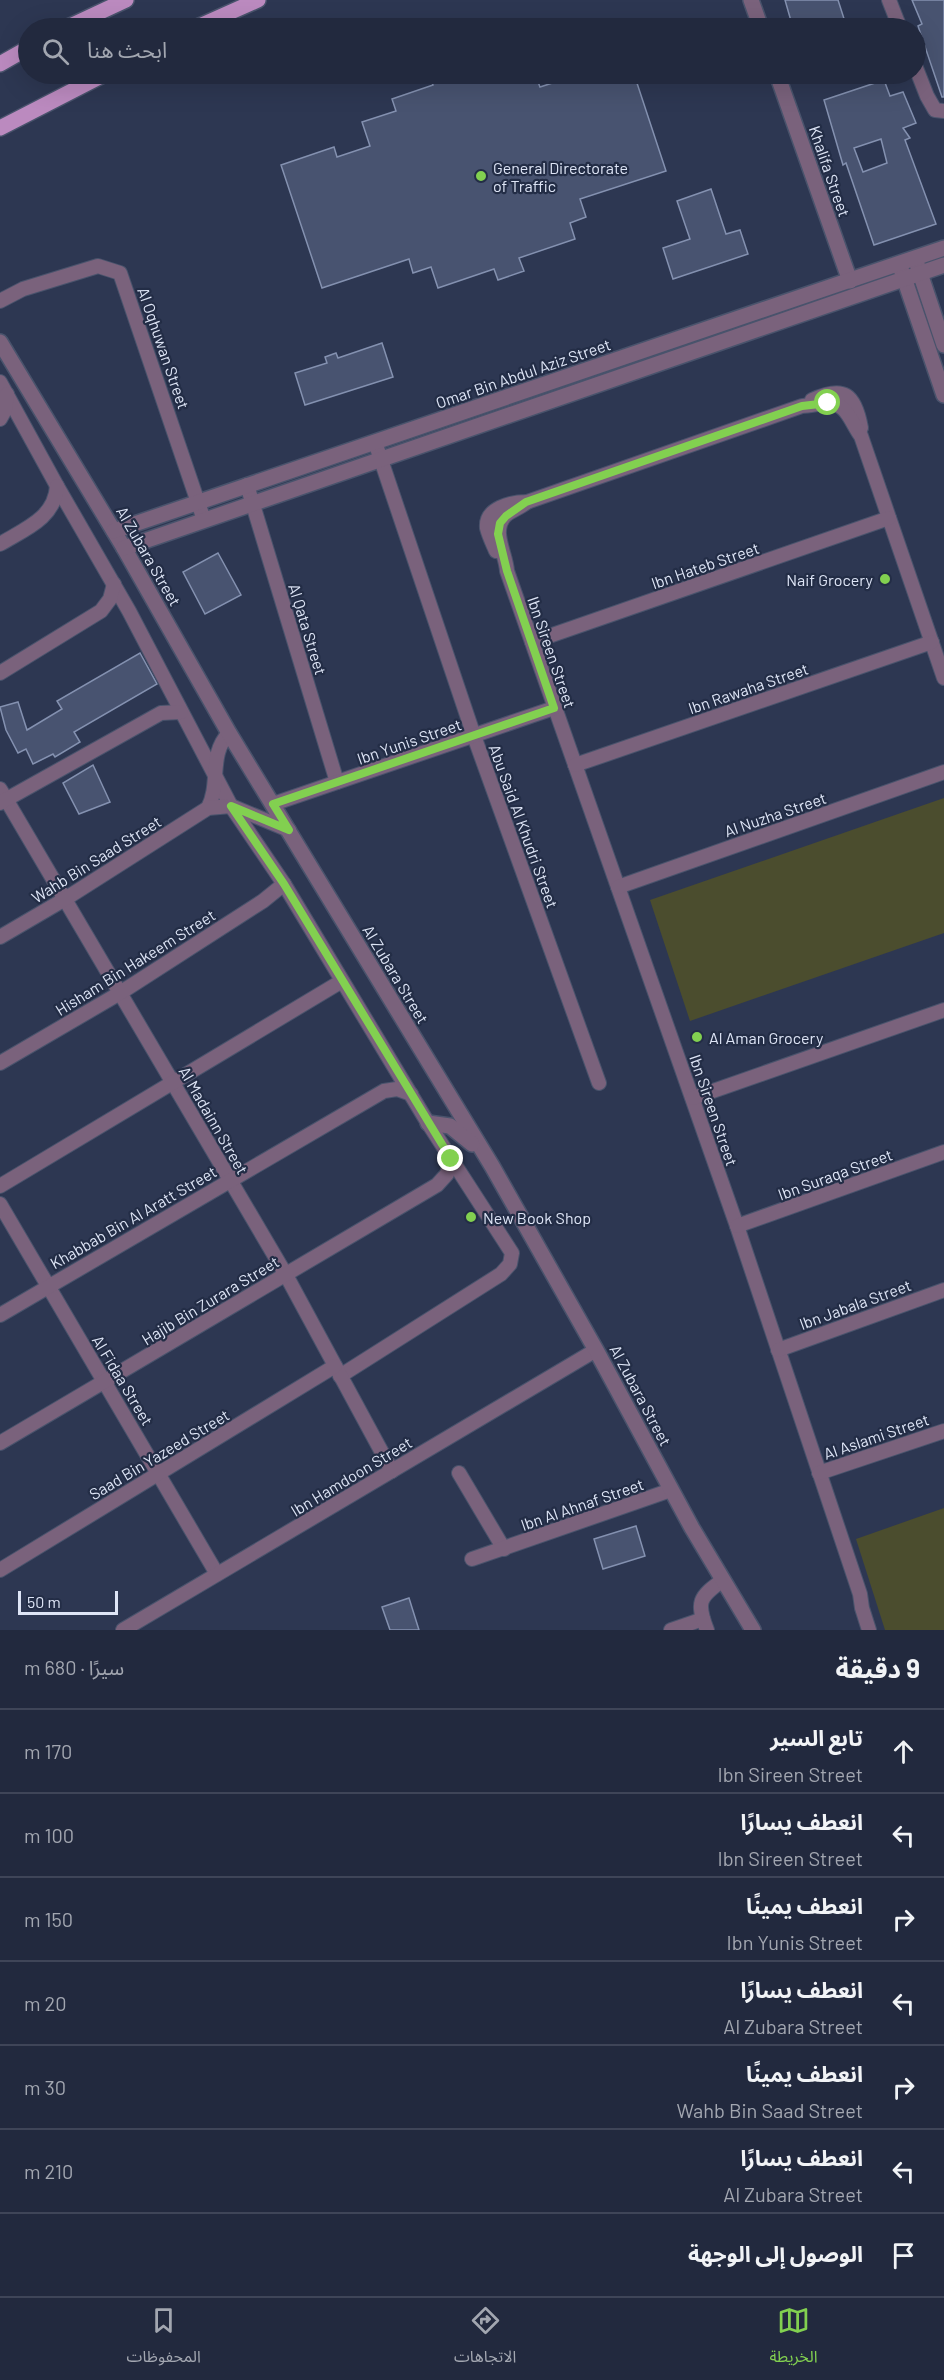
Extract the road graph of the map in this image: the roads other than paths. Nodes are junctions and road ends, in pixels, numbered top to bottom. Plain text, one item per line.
1 (126, 0) edge
2 (258, 0) edge
3 (751, 0) edge
4 (889, 0) edge
5 (87, 18) edge
6 (218, 18) edge
7 (757, 18) edge
8 (896, 18) edge
9 (18, 54) edge
10 (0, 64) edge
11 (86, 84) edge
12 (781, 84) edge
13 (922, 84) edge
14 (944, 111) edge
15 (0, 128) edge
16 (944, 248) edge
17 (916, 258) junction
18 (899, 264) junction
19 (944, 265) edge
20 (920, 273) junction
21 (904, 279) junction
22 (850, 281) junction
23 (0, 301) edge
24 (0, 342) edge
25 (944, 345) edge
26 (4, 388) edge
27 (944, 395) edge
28 (0, 421) edge
29 (25, 424) junction
30 (375, 442) junction
31 (380, 460) junction
32 (247, 485) junction
33 (57, 486) junction
34 (199, 502) junction
35 (253, 504) junction
36 (889, 518) junction
37 (204, 520) junction
38 (114, 531) junction
39 (0, 544) edge
40 (124, 548) junction
41 (114, 584) junction
42 (101, 611) junction
43 (129, 611) junction
44 (532, 642) junction
45 (932, 642) junction
46 (0, 673) edge
47 (944, 678) edge
48 (554, 708) junction
49 (181, 712) junction
50 (229, 733) junction
51 (474, 736) junction
52 (575, 765) junction
53 (944, 772) edge
54 (215, 778) junction
55 (338, 782) junction
56 (2, 797) edge
57 (273, 804) junction
58 (231, 806) junction
59 (208, 808) junction
60 (289, 830) junction
61 (284, 884) junction
62 (618, 886) junction
63 (65, 899) junction
64 (0, 937) edge
65 (342, 981) junction
66 (120, 993) junction
67 (944, 1010) edge
68 (0, 1063) edge
69 (172, 1082) junction
70 (599, 1083) dead end
71 (411, 1094) junction
72 (693, 1098) junction
73 (428, 1123) junction
74 (944, 1152) edge
75 (451, 1159) junction
76 (492, 1166) junction
77 (230, 1180) junction
78 (468, 1184) junction
79 (437, 1185) junction
80 (0, 1186) edge
81 (0, 1204) edge
82 (737, 1226) junction
83 (286, 1275) junction
84 (48, 1286) junction
85 (944, 1290) edge
86 (0, 1315) edge
87 (596, 1350) junction
88 (778, 1350) junction
89 (338, 1371) junction
90 (105, 1382) junction
91 (944, 1431) edge
92 (0, 1443) edge
93 (392, 1471) junction
94 (459, 1473) dead end
95 (819, 1473) junction
96 (160, 1474) junction
97 (671, 1490) junction
98 (504, 1549) junction
99 (472, 1559) dead end
100 (0, 1570) edge
101 (218, 1574) junction
102 (723, 1580) junction
103 (860, 1594) junction
104 (705, 1625) edge
105 (123, 1630) edge
106 (671, 1630) edge
107 (753, 1630) edge
108 (869, 1630) edge
109 (876, 1630) edge

1 - 5 main road
2 - 6 main road
3 - 7 street
4 - 8 street
9 - 10 main road
11 - 15 main road
12 - 22 street, Khalifa Street
13 - 14 street
16 - 17 street, Omar Bin Abdul Aziz Street
17 - 18 street, Omar Bin Abdul Aziz Street
17 - 20 street
18 - 21 street
18 - 22 street, Omar Bin Abdul Aziz Street
19 - 20 street
20 - 21 street
20 - 25 street
21 - 27 street
21 - 31 street
22 - 30 street, Omar Bin Abdul Aziz Street
23 - 34 street, Al Oqhuwan Street
24 - 38 street, Al Zubara Street
26 - 28 street
26 - 29 street
28 - 29 street
29 - 33 street
30 - 31 street, Abu Said Al Khudri Street
30 - 32 street, Omar Bin Abdul Aziz Street
31 - 35 street
31 - 51 street, Abu Said Al Khudri Street
32 - 34 street, Omar Bin Abdul Aziz Street
32 - 35 street, Al Qata Street
33 - 39 street
33 - 41 street
34 - 37 street, Al Oqhuwan Street
34 - 38 street, Omar Bin Abdul Aziz Street
35 - 37 street
35 - 55 street, Al Qata Street
36 - 44 street, Ibn Hateb Street
36 - 44 street, Ibn Sireen Street
36 - 45 street, Ibn Sireen Street
37 - 40 street
38 - 40 street, Al Zubara Street
40 - 50 street, Al Zubara Street
41 - 42 street
41 - 43 street
42 - 43 street
42 - 46 street
43 - 49 street
44 - 48 street, Ibn Sireen Street
45 - 47 street, Ibn Sireen Street
45 - 52 street, Ibn Rawaha Street
48 - 51 street, Ibn Yunis Street
48 - 52 street, Ibn Sireen Street
49 - 54 street
49 - 56 street
50 - 54 street
50 - 57 street, Al Zubara Street
51 - 55 street, Ibn Yunis Street
51 - 70 street, Abu Said Al Khudri Street
52 - 62 street, Ibn Sireen Street
53 - 62 street, Al Nuzha Street
54 - 58 street
54 - 59 street
55 - 57 street, Ibn Yunis Street
56 - 63 street, Al Madainn Street
57 - 60 street, Al Zubara Street
58 - 59 street, Wahb Bin Saad Street
58 - 60 street, Wahb Bin Saad Street
58 - 61 street
59 - 63 street, Wahb Bin Saad Street
60 - 76 street, Al Zubara Street
61 - 65 street
61 - 66 street, Hisham Bin Hakeem Street
62 - 72 street, Ibn Sireen Street
63 - 64 street, Wahb Bin Saad Street
63 - 66 street, Al Madainn Street
65 - 69 street
65 - 71 street
66 - 68 street, Hisham Bin Hakeem Street
66 - 69 street, Al Madainn Street
67 - 72 street
69 - 77 street, Al Madainn Street
69 - 80 street
71 - 73 street
71 - 77 street, Khabbab Bin Al Aratt Street
72 - 82 street, Ibn Sireen Street
73 - 75 street
73 - 76 street
74 - 82 street, Ibn Suraqa Street
75 - 78 street
75 - 79 street
76 - 87 street, Al Zubara Street
77 - 83 street, Al Madainn Street
77 - 84 street, Khabbab Bin Al Aratt Street
78 - 79 street, Hajib Bin Zurara Street
78 - 89 street, Saad Bin Yazeed Street
79 - 83 street, Hajib Bin Zurara Street
81 - 84 street, Al Fidaa Street
82 - 88 street, Ibn Sireen Street
83 - 89 street, Al Madainn Street
83 - 90 street, Hajib Bin Zurara Street
84 - 86 street, Khabbab Bin Al Aratt Street
84 - 90 street, Al Fidaa Street
85 - 88 street, Ibn Jabala Street
87 - 93 street, Ibn Hamdoon Street
87 - 97 street, Al Zubara Street
88 - 95 street, Ibn Sireen Street
89 - 93 street, Al Madainn Street
89 - 96 street, Saad Bin Yazeed Street
90 - 92 street, Hajib Bin Zurara Street
90 - 96 street, Al Fidaa Street
91 - 95 street, Al Aslami Street
93 - 101 street, Ibn Hamdoon Street
94 - 98 street, Ibn Al Ahnaf Street
95 - 103 street, Ibn Sireen Street
96 - 100 street, Saad Bin Yazeed Street
96 - 101 street, Al Fidaa Street
97 - 98 street, Ibn Al Ahnaf Street
97 - 102 street, Al Zubara Street
98 - 99 street, Ibn Al Ahnaf Street
101 - 105 street, Ibn Hamdoon Street
102 - 104 street
102 - 107 street, Al Zubara Street
103 - 108 street, Ibn Sireen Street
103 - 109 street, Ibn Sireen Street
104 - 106 street

